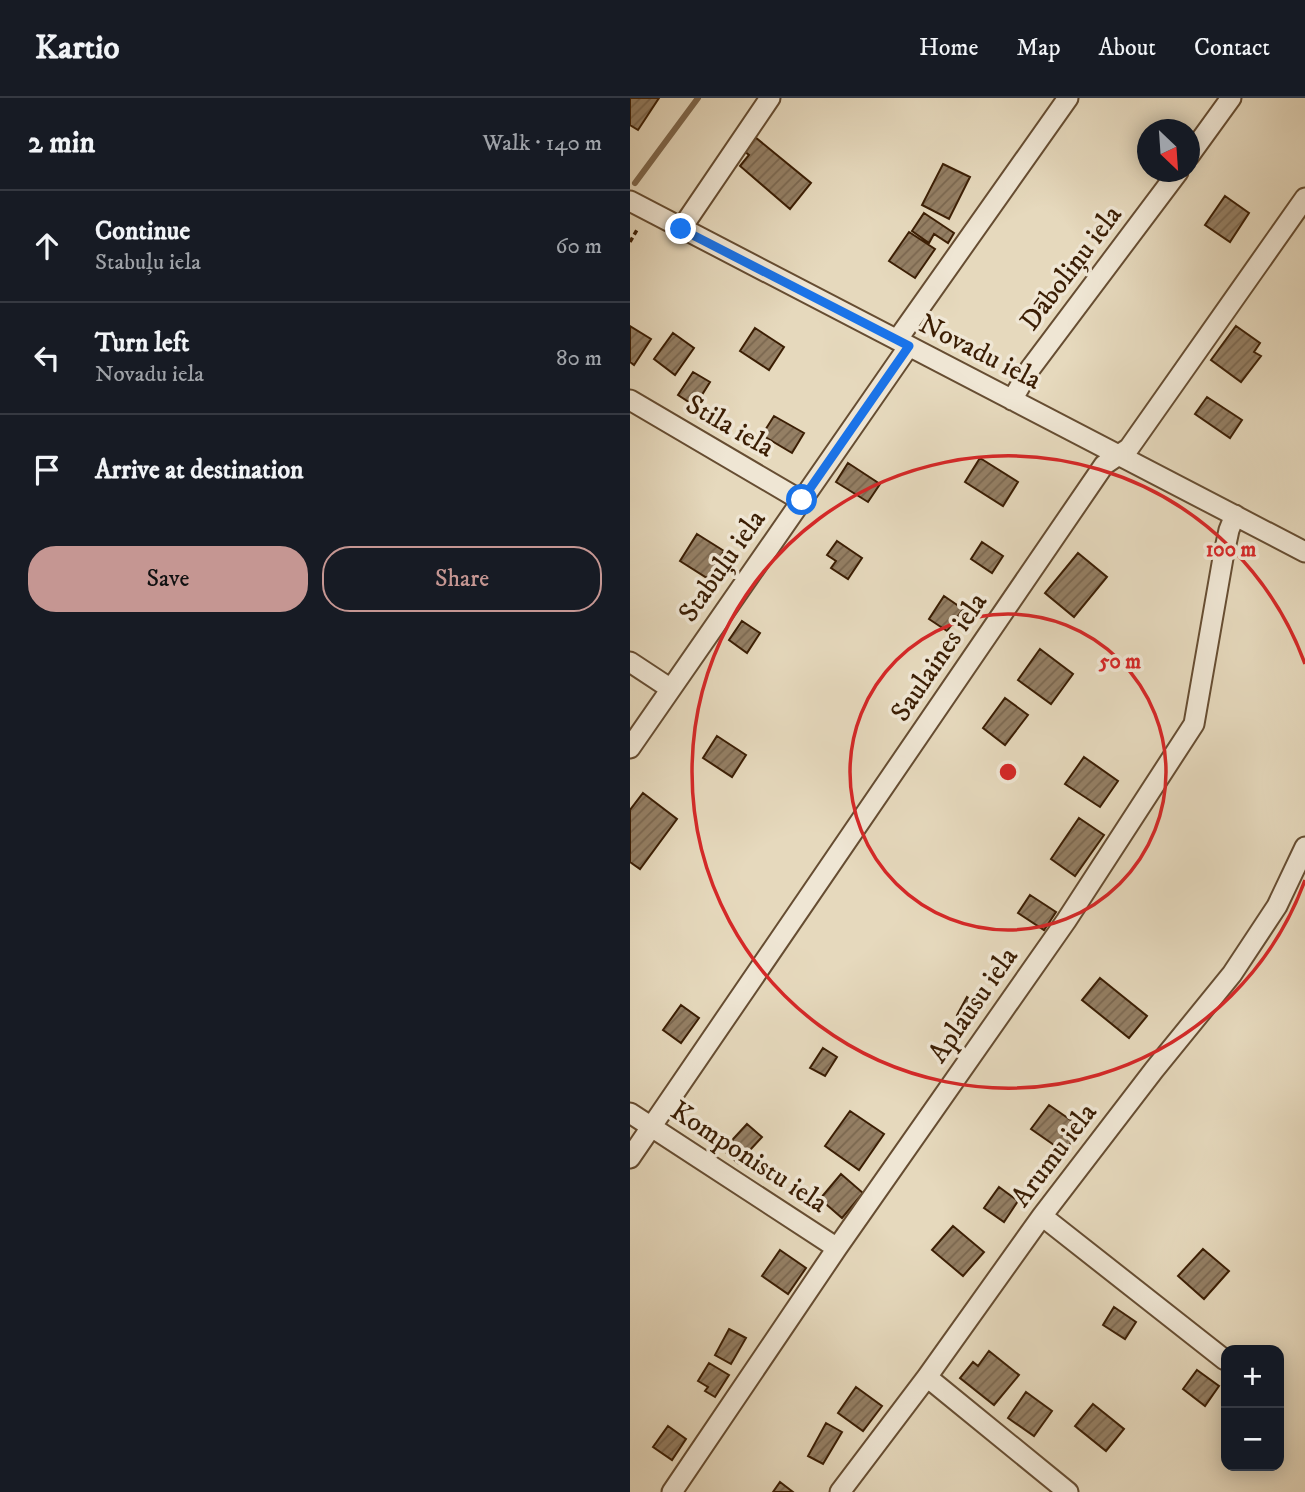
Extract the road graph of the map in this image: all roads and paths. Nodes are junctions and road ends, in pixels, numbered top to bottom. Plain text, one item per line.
1 (770, 98) edge
2 (1068, 98) edge
3 (1231, 98) edge
4 (1200, 141) edge
5 (1170, 182) edge
6 (1305, 198) edge
7 (630, 201) edge
8 (640, 223) dead end
9 (681, 229) junction
10 (630, 242) edge
11 (903, 343) junction
12 (630, 400) edge
13 (1012, 400) junction
14 (1119, 455) junction
15 (802, 500) junction
16 (1235, 515) junction
17 (1305, 552) edge
18 (630, 662) edge
19 (671, 689) junction
20 (630, 748) edge
21 (1305, 848) edge
22 (630, 1113) edge
23 (651, 1128) junction
24 (630, 1158) edge
25 (1042, 1216) junction
26 (837, 1248) junction
27 (1221, 1357) edge
28 (927, 1377) junction
29 (672, 1492) edge
30 (840, 1492) edge
31 (1068, 1492) edge

1 - 9 street
2 - 11 street, Stabuļu iela
3 - 4 street
5 - 13 street, Dāboliņu iela
6 - 14 street, Saulaines iela
7 - 9 street, Novadu iela
8 - 10 path
9 - 11 street, Novadu iela
11 - 13 street, Novadu iela
11 - 15 street, Stabuļu iela
12 - 15 street, Stila iela
13 - 14 street, Novadu iela
14 - 16 street, Novadu iela
14 - 23 street, Saulaines iela
15 - 19 street, Stabuļu iela
16 - 17 street, Novadu iela
16 - 26 street, Aplausu iela
18 - 19 street
19 - 20 street, Stabuļu iela
21 - 25 street, Arumu iela
22 - 23 street, Komponistu iela
23 - 24 street, Saulaines iela
23 - 26 street, Komponistu iela
25 - 27 street
25 - 28 street, Arumu iela
26 - 29 street, Aplausu iela
28 - 30 street, Arumu iela
28 - 31 street

